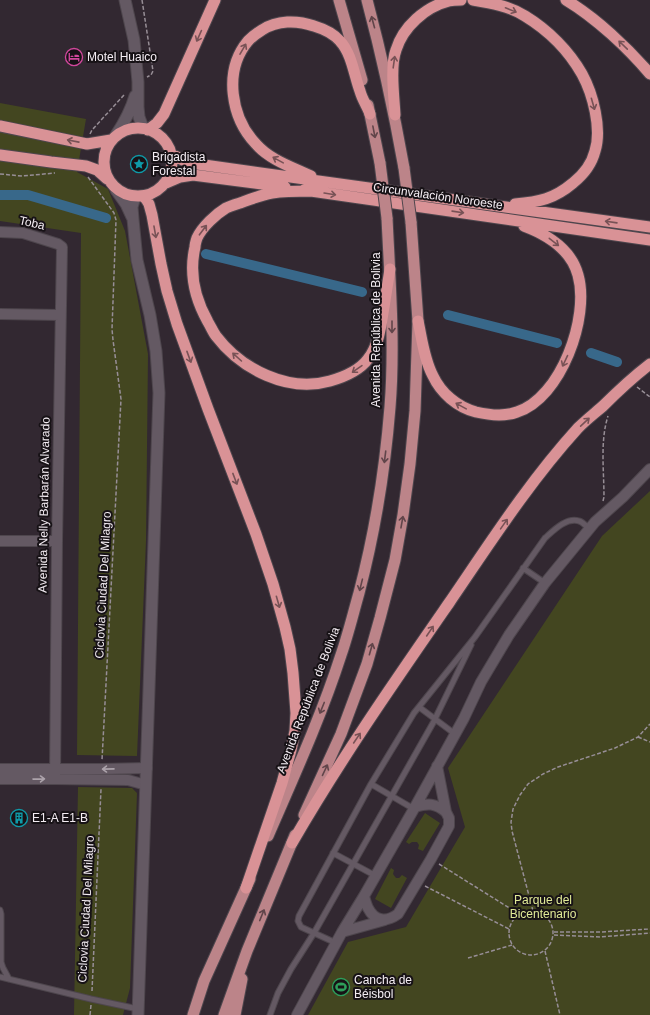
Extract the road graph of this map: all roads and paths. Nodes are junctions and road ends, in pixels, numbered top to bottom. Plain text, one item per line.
1 (125, 0) edge
2 (215, 0) edge
3 (339, 0) edge
4 (367, 0) edge
5 (461, 0) edge
6 (473, 0) edge
7 (566, 0) edge
8 (650, 74) edge
9 (138, 86) junction
10 (370, 114) junction
11 (394, 115) junction
12 (0, 126) edge
13 (146, 129) junction
14 (114, 137) junction
15 (171, 154) junction
16 (0, 155) edge
17 (86, 166) junction
18 (60, 173) dead end
19 (0, 174) edge
20 (108, 181) junction
21 (326, 182) junction
22 (166, 183) junction
23 (116, 190) junction
24 (312, 191) junction
25 (139, 197) junction
26 (491, 206) junction
27 (133, 219) junction
28 (507, 219) junction
29 (650, 227) edge
30 (0, 232) edge
31 (650, 240) edge
32 (58, 244) joint
33 (390, 268) junction
34 (0, 314) edge
35 (60, 315) junction
36 (418, 321) junction
37 (650, 364) edge
38 (631, 379) junction
39 (650, 397) edge
40 (609, 414) dead end
41 (650, 469) edge
42 (602, 506) dead end
43 (588, 529) junction
44 (57, 540) junction
45 (0, 541) edge
46 (523, 568) junction
47 (545, 583) junction
48 (475, 637) junction
49 (419, 707) junction
50 (435, 719) junction
51 (650, 724) edge
52 (455, 734) junction
53 (638, 737) junction
54 (650, 742) edge
55 (437, 766) junction
56 (146, 768) junction
57 (0, 769) edge
58 (102, 769) junction
59 (55, 774) junction
60 (0, 779) edge
61 (101, 780) junction
62 (371, 784) junction
63 (146, 785) junction
64 (392, 795) junction
65 (415, 808) junction
66 (446, 812) junction
67 (292, 843) junction
68 (333, 853) junction
69 (431, 859) junction
70 (352, 864) junction
71 (376, 876) junction
72 (417, 881) junction
73 (246, 888) junction
74 (364, 896) junction
75 (0, 910) edge
76 (533, 911) junction
77 (520, 914) junction
78 (385, 920) junction
79 (509, 929) junction
80 (650, 929) edge
81 (342, 932) junction
82 (554, 932) junction
83 (314, 933) junction
84 (650, 933) edge
85 (553, 935) junction
86 (336, 943) junction
87 (512, 945) junction
88 (247, 951) junction
89 (545, 951) junction
90 (468, 958) dead end
91 (0, 977) edge
92 (9, 979) junction
93 (204, 980) junction
94 (92, 999) junction
95 (139, 1012) edge
96 (90, 1015) edge
97 (186, 1015) edge
98 (193, 1015) edge
99 (224, 1015) edge
100 (235, 1015) edge
101 (270, 1015) edge
102 (297, 1015) edge
103 (560, 1015) edge

1 - 9 street
2 -> 13 highway
3 - 10 main road, Avenida República de Bolivia
11 -> 4 main road
11 -> 5 highway
6 -> 26 highway
8 -> 7 highway
9 - 13 street
9 - 14 street
21 -> 10 highway
10 -> 33 main road, Avenida República de Bolivia, bridge
11 - 36 main road, bridge
14 -> 12 highway
13 - 14 highway
13 - 15 highway
14 - 20 highway
15 - 21 highway, Circunvalación Noroeste
15 - 22 highway
16 - 17 highway
17 - 20 highway
17 - 58 path, Ciclovia Ciudad Del Milagro
18 - 19 path
20 - 23 highway
21 - 26 highway, Circunvalación Noroeste
22 - 24 highway, Circunvalación Noroeste
22 - 25 highway
23 - 25 highway
23 - 27 street
24 -> 28 highway, Circunvalación Noroeste
33 -> 24 highway
25 - 27 street
25 -> 73 highway
29 -> 26 highway, Circunvalación Noroeste
27 - 56 street
28 - 31 highway, Circunvalación Noroeste
28 -> 36 highway
30 - 32 street, Toba
32 - 35 street, Avenida Nelly Barbarán Alvarado
33 -> 73 main road, Avenida República de Bolivia
34 - 35 street
35 - 44 street, Avenida Nelly Barbarán Alvarado
67 -> 36 main road
37 - 38 highway
38 - 39 path
67 -> 38 highway
40 - 42 path
41 - 43 street
43 - 46 lane
43 - 47 street
44 - 45 street
44 - 59 street, Avenida Nelly Barbarán Alvarado
46 - 47 lane
46 - 48 lane
47 - 52 street
48 - 49 lane
48 - 50 lane
49 - 50 lane
49 - 62 lane
50 - 52 lane
50 - 64 lane
51 - 53 path
52 - 55 street
53 - 54 path
53 - 76 path
55 - 65 street
55 - 66 street
56 -> 58 street
56 - 63 street
57 - 59 street
58 - 59 street
60 -> 59 street
59 - 61 street
61 - 63 street
61 - 94 path, Ciclovia Ciudad Del Milagro
62 - 64 lane
62 - 68 lane
63 - 95 street
64 - 65 lane
64 - 70 lane
65 - 66 street
65 - 71 street
66 - 69 street
88 -> 67 main road
68 - 70 lane
68 - 83 lane
69 - 72 street
69 - 77 path
70 - 71 lane
70 - 83 lane
71 - 74 street
72 - 78 street
72 - 79 path
73 - 93 main road, Avenida República de Bolivia
74 - 78 street
74 - 81 street
75 - 92 lane
76 - 77 path
76 - 82 path
77 - 79 path
78 - 81 street
79 - 87 path
80 - 82 path
81 - 86 street
82 - 85 path
83 - 86 lane
83 - 101 lane
84 - 85 path
85 - 89 path
86 - 102 street
87 - 89 path
87 - 90 path
88 - 99 main road
88 - 100 main road
89 - 103 path
91 - 92 lane
92 - 94 lane
93 - 97 main road
93 - 98 main road, Avenida República de Bolivia
94 - 95 lane
94 - 96 path, Ciclovia Ciudad Del Milagro

